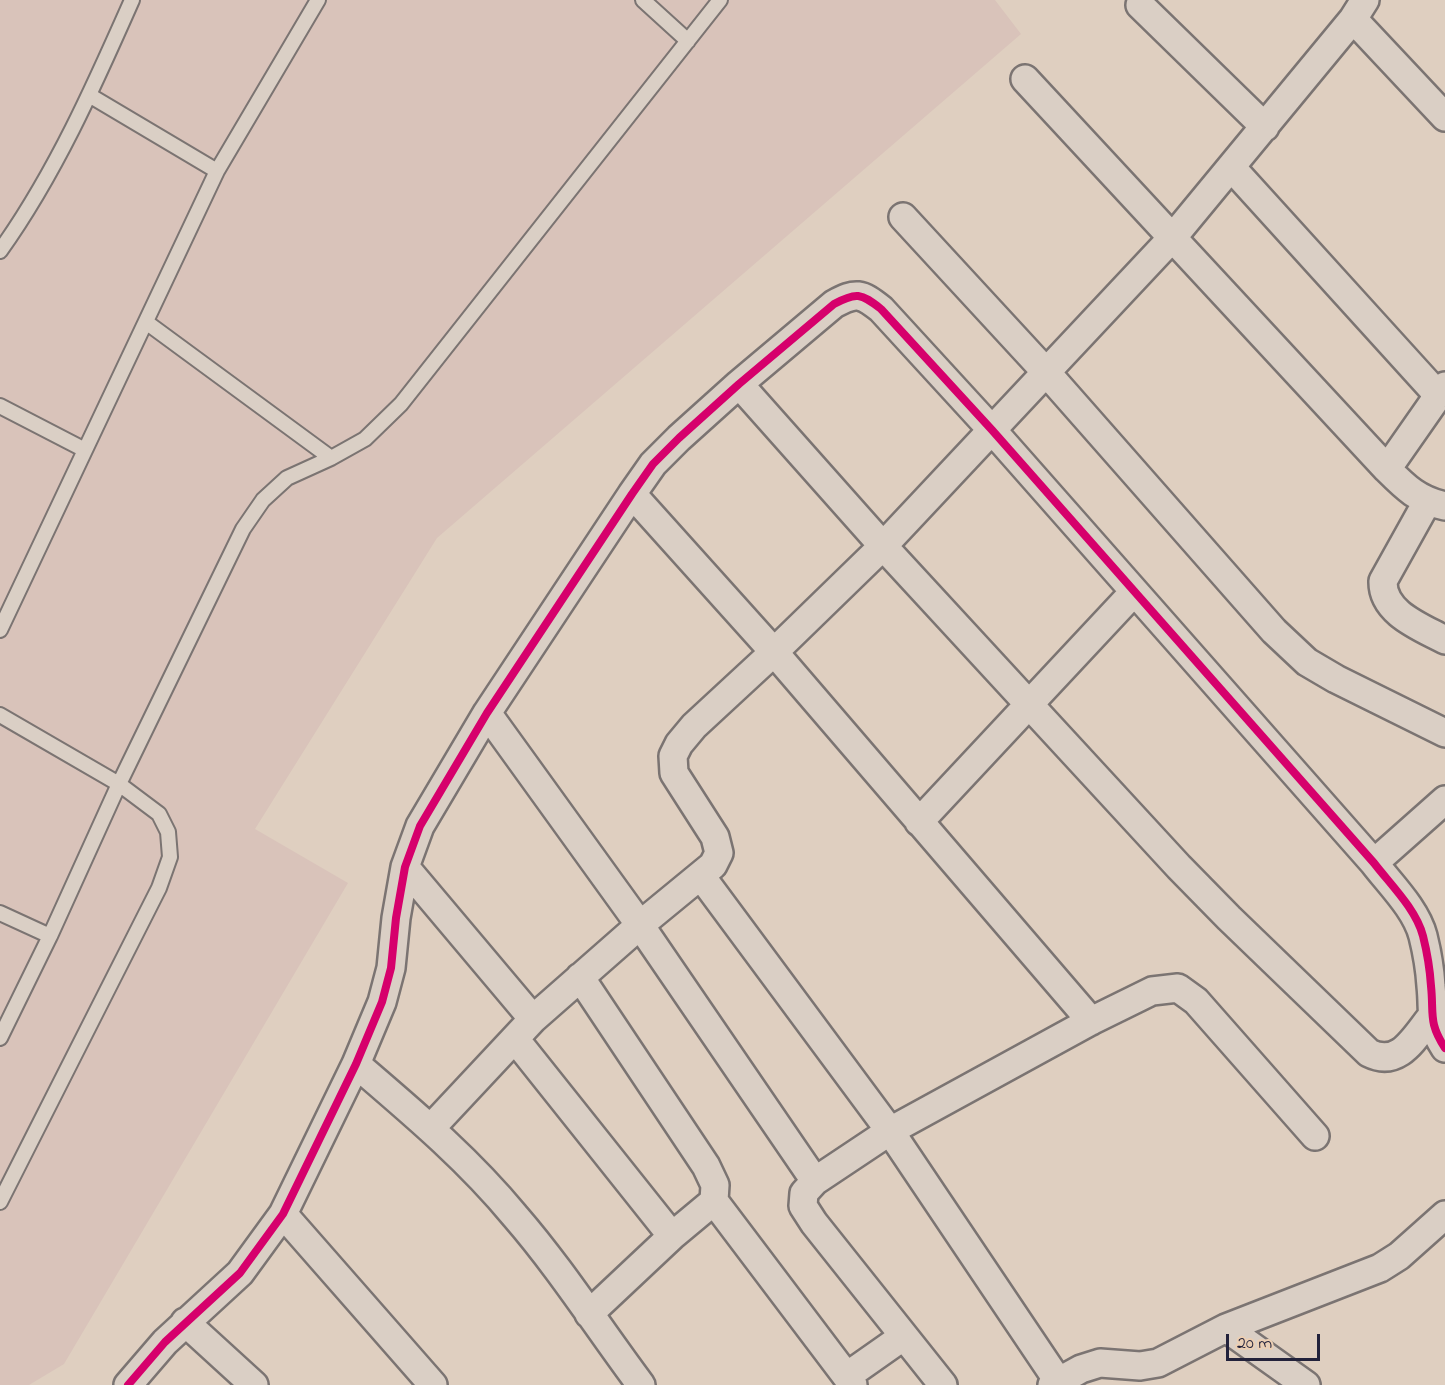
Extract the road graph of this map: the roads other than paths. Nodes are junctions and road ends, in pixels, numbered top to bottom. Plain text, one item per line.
1 (132, 0) edge
2 (318, 0) edge
3 (643, 0) edge
4 (720, 0) edge
5 (1140, 5) dead end
6 (1359, 9) edge
7 (688, 41) junction
8 (1025, 78) dead end
9 (89, 95) junction
10 (1445, 117) edge
11 (1264, 127) junction
12 (1232, 168) junction
13 (217, 171) junction
14 (903, 217) dead end
15 (1173, 237) junction
16 (0, 251) edge
17 (146, 321) junction
18 (1046, 372) junction
19 (739, 384) junction
20 (1442, 391) edge
21 (0, 406) edge
22 (992, 430) junction
23 (85, 450) junction
24 (332, 458) junction
25 (1387, 469) junction
26 (632, 494) junction
27 (1436, 504) edge
28 (883, 546) junction
29 (1134, 592) junction
30 (0, 630) edge
31 (1445, 640) edge
32 (774, 652) junction
33 (1030, 705) junction
34 (487, 713) junction
35 (0, 716) edge
36 (1445, 733) edge
37 (119, 784) junction
38 (1445, 800) edge
39 (920, 822) junction
40 (1374, 862) junction
41 (405, 867) junction
42 (701, 876) junction
43 (0, 913) edge
44 (640, 925) junction
45 (50, 936) junction
46 (580, 978) junction
47 (1431, 1017) junction
48 (533, 1019) junction
49 (1091, 1021) junction
50 (0, 1038) edge
51 (515, 1039) junction
52 (1445, 1048) edge
53 (356, 1064) junction
54 (431, 1128) junction
55 (890, 1131) junction
56 (1315, 1136) dead end
57 (815, 1180) junction
58 (714, 1201) junction
59 (0, 1202) edge
60 (283, 1214) junction
61 (1445, 1215) edge
62 (672, 1236) junction
63 (589, 1314) junction
64 (185, 1322) junction
65 (1226, 1328) junction
66 (904, 1336) junction
67 (850, 1381) edge
68 (1055, 1383) edge
69 (1297, 1383) edge
70 (252, 1384) edge
71 (128, 1385) edge
72 (433, 1385) edge
73 (641, 1385) edge
74 (943, 1385) edge

1 - 9 lane
2 - 13 lane
3 - 7 lane
4 - 7 lane
5 - 11 street
6 - 10 street
6 - 11 street
7 - 24 lane
8 - 15 street
9 - 13 lane
9 - 16 lane
11 - 12 street
12 - 15 street
12 - 20 street
13 - 17 lane
14 - 18 street
15 - 18 street
15 - 25 street
17 - 23 lane
17 - 24 lane
18 - 22 street
18 - 36 street
19 - 22 street
19 - 26 street
19 - 28 street
20 - 25 street
21 - 23 lane
22 - 28 street
22 - 29 street
23 - 30 lane
24 - 37 lane
25 - 27 street
26 - 32 street
26 - 34 street
27 - 31 street
28 - 32 street
28 - 33 street
29 - 33 street
29 - 40 street
32 - 39 street
32 - 42 street
33 - 39 street
33 - 47 street
34 - 41 street
34 - 44 street
35 - 37 lane
37 - 45 lane
37 - 59 lane
38 - 40 street
39 - 49 street
40 - 47 street
41 - 48 street
41 - 53 street
42 - 44 street
42 - 55 street
43 - 45 lane
44 - 46 street
44 - 57 street
45 - 50 lane
46 - 48 street
46 - 58 street
47 - 52 street
48 - 51 street
49 - 55 street
49 - 56 street
51 - 54 street
51 - 62 street
53 - 54 street
53 - 60 street
54 - 63 street
55 - 57 street
55 - 68 street
57 - 66 street
58 - 62 street
58 - 67 street
60 - 64 street
60 - 72 street
61 - 65 street
62 - 63 street
63 - 73 street
64 - 70 street
64 - 71 street
65 - 68 street
65 - 69 street
66 - 67 street
66 - 74 street

